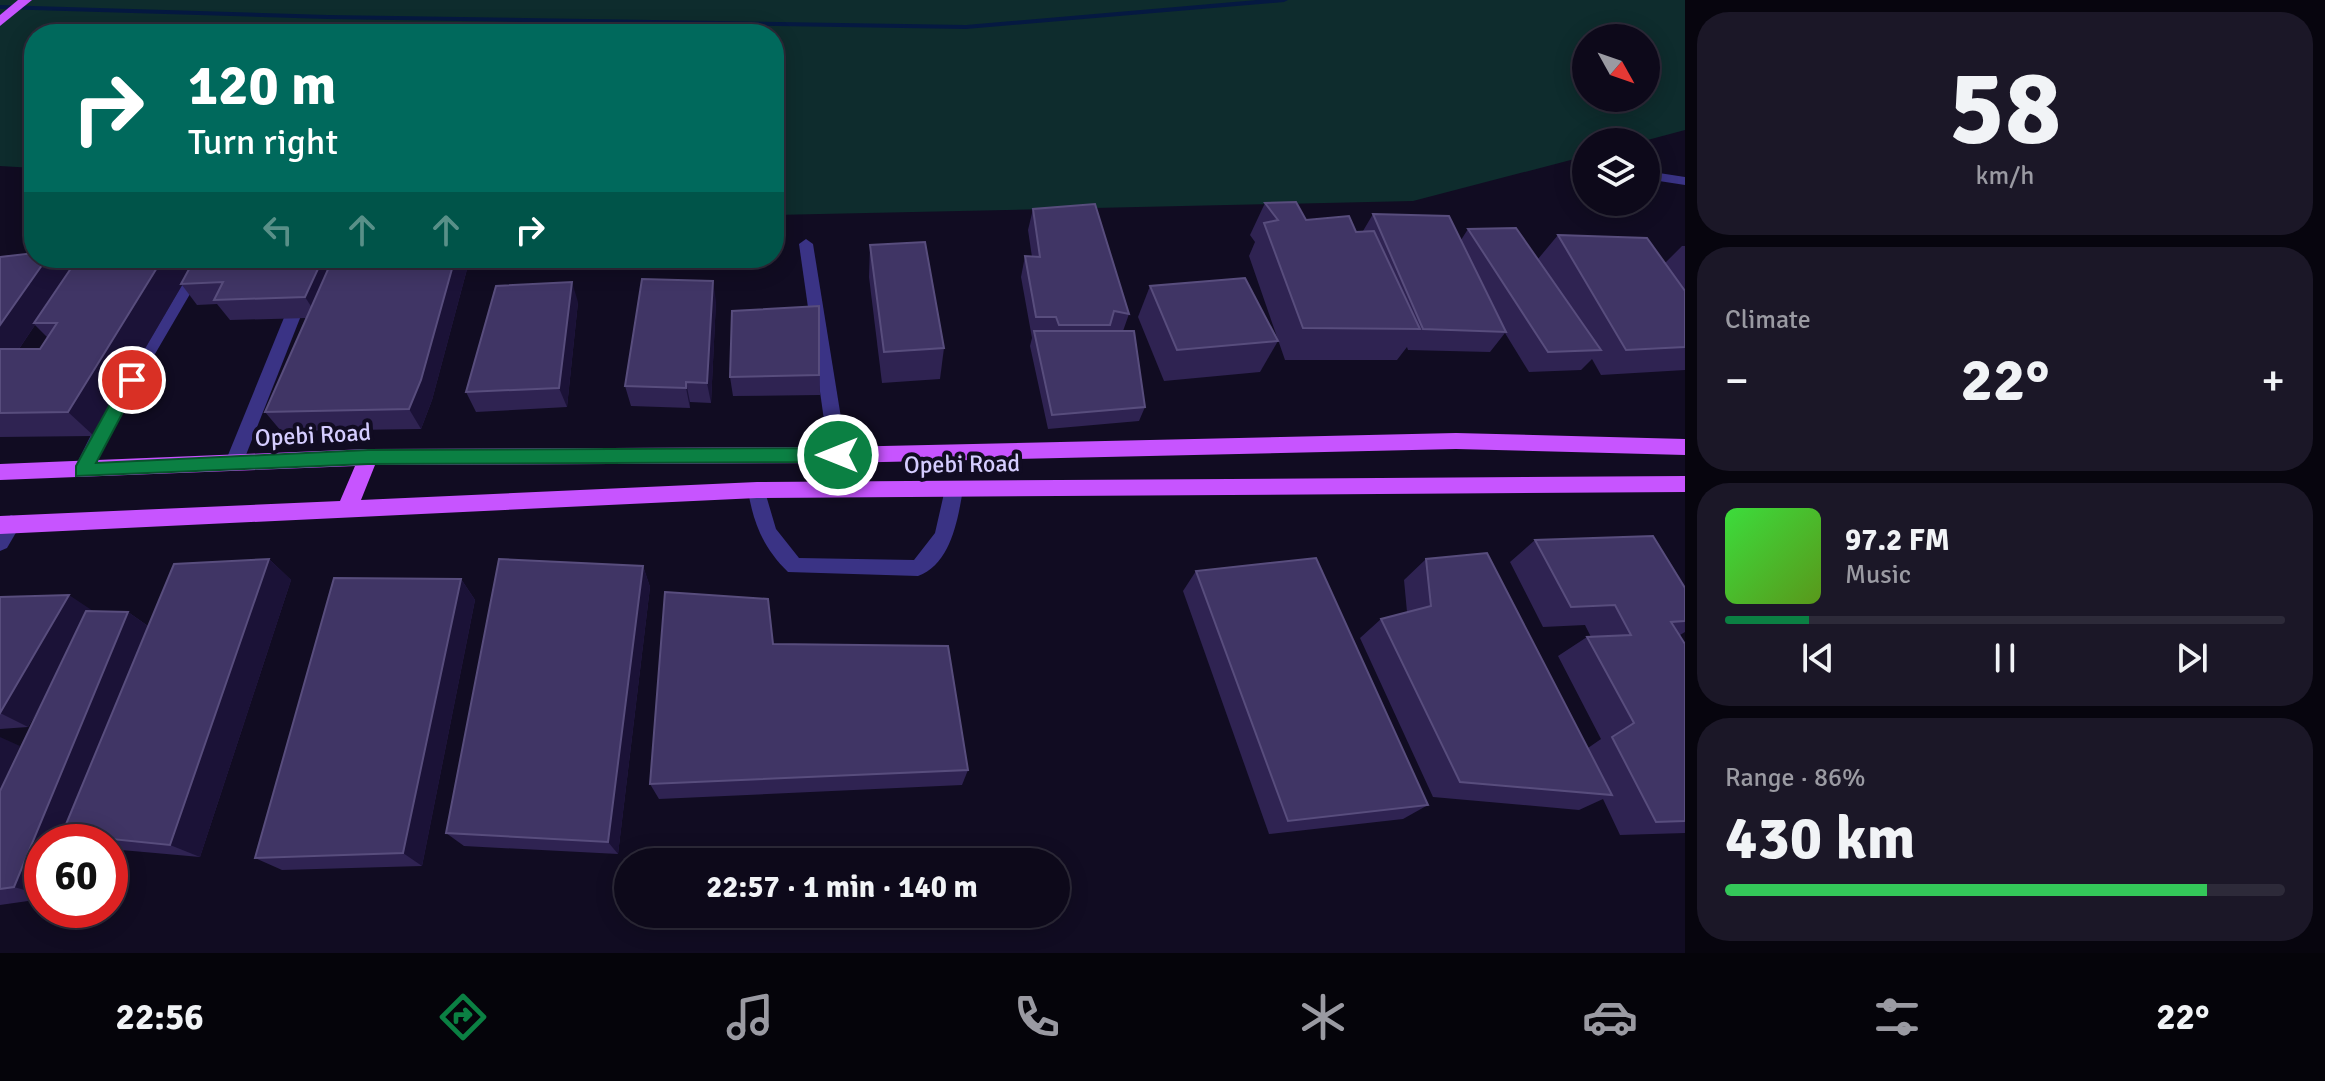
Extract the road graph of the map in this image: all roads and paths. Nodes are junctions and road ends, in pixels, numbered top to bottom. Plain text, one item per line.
1 (26, 0) edge
2 (0, 22) edge
3 (1660, 177) edge
4 (1685, 181) edge
5 (806, 244) dead end
6 (197, 268) edge
7 (306, 283) edge
8 (1685, 447) edge
9 (838, 455) junction
10 (368, 457) junction
11 (233, 465) junction
12 (82, 471) junction
13 (0, 472) edge
14 (1685, 484) edge
15 (954, 489) junction
16 (757, 490) junction
17 (348, 507) junction
18 (4, 530) edge

1 - 2 main road
3 - 4 lane
5 - 9 lane
6 - 12 lane
7 - 11 lane
8 - 9 main road, Opebi Road
9 - 10 main road, Opebi Road
10 - 11 main road, Opebi Road
10 - 17 main road
11 - 12 main road, Opebi Road
12 - 13 main road, Opebi Road
14 - 15 main road, Opebi Road
15 - 16 main road, Opebi Road
15 - 16 lane
16 - 17 main road, Opebi Road
17 - 18 main road, Opebi Road

